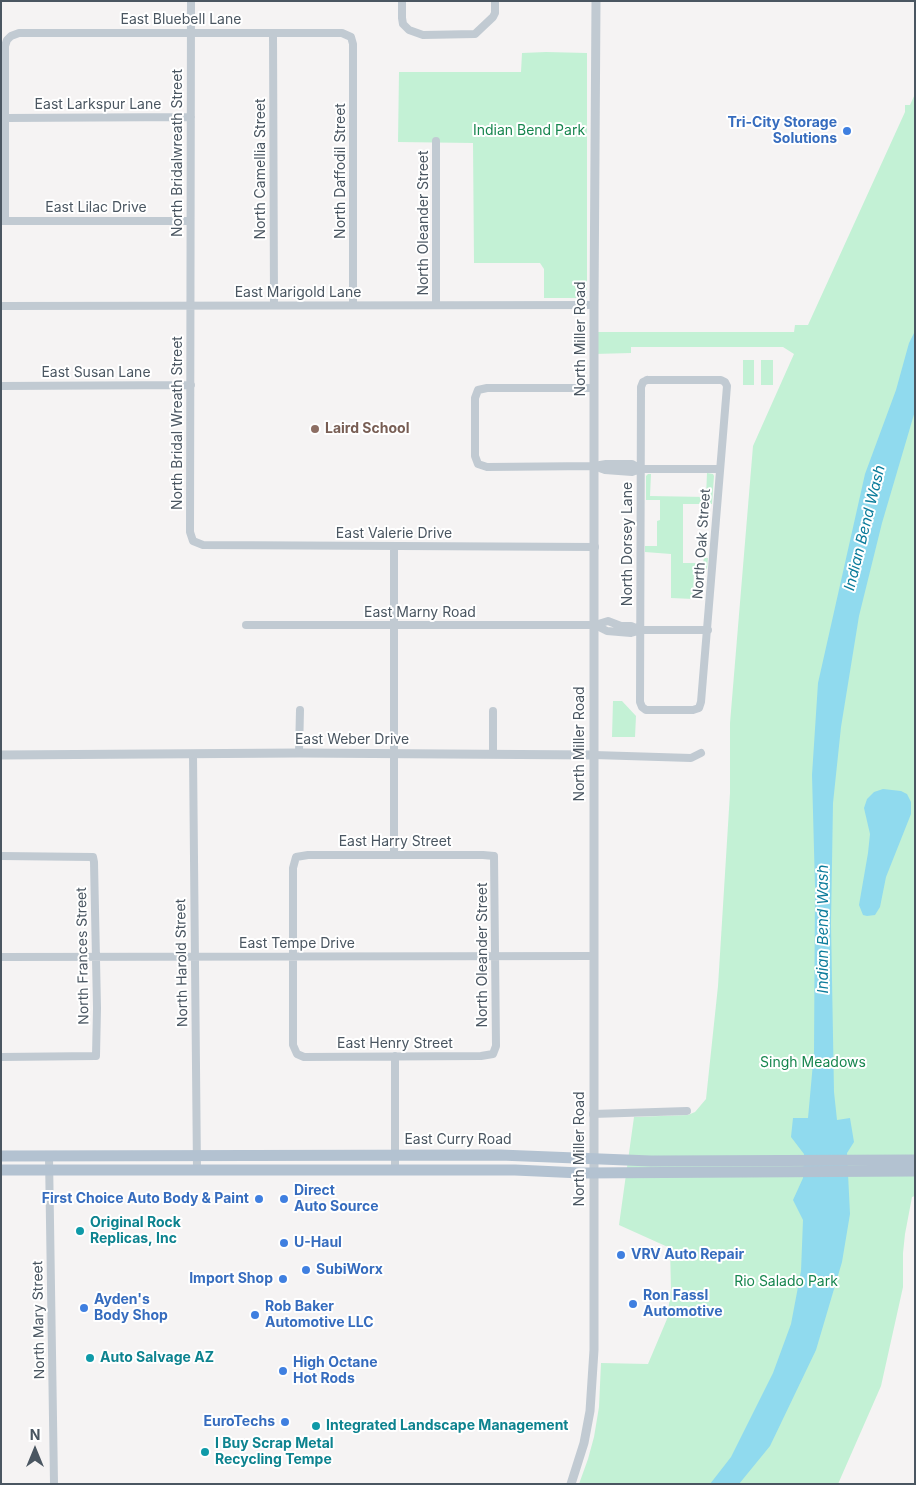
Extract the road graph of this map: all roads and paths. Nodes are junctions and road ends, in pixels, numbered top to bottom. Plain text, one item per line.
1 (191, 1) edge
2 (402, 1) edge
3 (495, 1) edge
4 (596, 1) edge
5 (191, 33) junction
6 (272, 33) junction
7 (351, 37) joint
8 (191, 117) junction
9 (6, 118) junction
10 (436, 141) dead end
11 (3, 221) edge
12 (190, 221) junction
13 (190, 305) junction
14 (274, 305) junction
15 (354, 305) junction
16 (436, 305) junction
17 (594, 305) junction
18 (1, 306) edge
19 (725, 382) joint
20 (191, 385) junction
21 (1, 386) edge
22 (594, 388) junction
23 (594, 466) junction
24 (640, 469) junction
25 (720, 469) junction
26 (193, 541) joint
27 (394, 546) junction
28 (595, 547) junction
29 (246, 625) dead end
30 (394, 625) junction
31 (595, 625) junction
32 (641, 630) junction
33 (708, 630) junction
34 (642, 707) joint
35 (300, 710) dead end
36 (493, 711) dead end
37 (701, 752) dead end
38 (299, 753) junction
39 (1, 754) edge
40 (394, 754) junction
41 (493, 754) junction
42 (193, 755) junction
43 (594, 755) junction
44 (394, 855) junction
45 (1, 856) edge
46 (494, 856) joint
47 (195, 956) junction
48 (293, 956) junction
49 (496, 956) junction
50 (593, 956) junction
51 (1, 957) edge
52 (96, 957) junction
53 (493, 1054) joint
54 (395, 1056) junction
55 (1, 1057) edge
56 (687, 1111) dead end
57 (593, 1114) junction
58 (395, 1155) junction
59 (1, 1156) edge
60 (49, 1156) junction
61 (197, 1156) junction
62 (594, 1159) junction
63 (915, 1160) edge
64 (796, 1166) junction
65 (854, 1166) junction
66 (1, 1170) edge
67 (197, 1170) junction
68 (395, 1170) junction
69 (50, 1171) junction
70 (915, 1171) edge
71 (594, 1172) junction
72 (54, 1484) edge
73 (571, 1484) edge

1 - 5 street, North Bridalwreath Street
2 - 3 street
4 - 17 street, North Miller Road
5 - 6 street, East Bluebell Lane
5 - 8 street, North Bridalwreath Street
5 - 9 street, East Bluebell Lane
6 - 7 street, East Bluebell Lane
6 - 14 street, North Camellia Street
7 - 15 street, North Daffodil Street
8 - 9 street, East Larkspur Lane
8 - 12 street, North Bridalwreath Street
9 - 11 street
10 - 16 street, North Oleander Street
11 - 12 street, East Lilac Drive
12 - 13 street, North Bridalwreath Street
13 - 14 street, East Marigold Lane
13 - 18 street, East Marigold Lane
13 - 20 street, North Bridal Wreath Street
14 - 15 street, East Marigold Lane
15 - 16 street, East Marigold Lane
16 - 17 street, East Marigold Lane
17 - 22 street, North Miller Road
19 - 24 street, North Dorsey Lane
19 - 25 street, North Oak Street
20 - 21 street, East Susan Lane
20 - 26 street, North Bridal Wreath Street
22 - 23 street, North Miller Road
22 - 23 street
23 - 24 street
23 - 28 street, North Miller Road
24 - 25 street
24 - 32 street, North Dorsey Lane
25 - 33 street, North Oak Street
26 - 27 street, East Valerie Drive
27 - 28 street, East Valerie Drive
27 - 30 street
28 - 31 street, North Miller Road
29 - 30 street, East Marny Road
30 - 31 street, East Marny Road
30 - 40 street
31 - 32 street, East Marny Road
31 - 43 street, North Miller Road
32 - 33 street, East Marny Road
32 - 34 street, North Dorsey Lane
33 - 34 street, North Oak Street
35 - 38 street
36 - 41 street
37 - 43 street, East Weber Drive
38 - 40 street, East Weber Drive
38 - 42 street, East Weber Drive
39 - 42 street, East Weber Drive
40 - 41 street, East Weber Drive
40 - 44 street
41 - 43 street, East Weber Drive
42 - 47 street, North Harold Street
43 - 50 street, North Miller Road
44 - 46 street, East Harry Street
44 - 48 street, East Harry Street
45 - 52 street, North Frances Street
46 - 49 street, North Oleander Street
47 - 48 street, East Tempe Drive
47 - 52 street, East Tempe Drive
47 - 61 street, North Harold Street
48 - 49 street, East Tempe Drive
48 - 54 street, East Henry Street
49 - 50 street, East Tempe Drive
49 - 53 street, North Oleander Street
50 - 57 street, North Miller Road
51 - 52 street, East Tempe Drive
52 - 55 street, North Frances Street
53 - 54 street, East Henry Street
54 - 58 street
56 - 57 street
57 - 62 street, North Miller Road
58 - 61 main road, East Curry Road
58 - 62 main road, East Curry Road
58 - 68 street
59 - 60 main road, East Curry Road
60 - 61 main road, East Curry Road
60 - 69 street, North Mary Street
61 - 67 street, North Harold Street
62 - 64 main road, East Curry Road
62 - 71 street, North Miller Road
63 - 65 main road, East Curry Road
64 - 65 main road, East Curry Road
64 - 71 main road, East Curry Road
65 - 70 main road, East Curry Road
66 - 69 main road, East Curry Road
67 - 68 main road, East Curry Road
67 - 69 main road, East Curry Road
68 - 71 main road, East Curry Road
69 - 72 street, North Mary Street
71 - 73 street, North Miller Road

